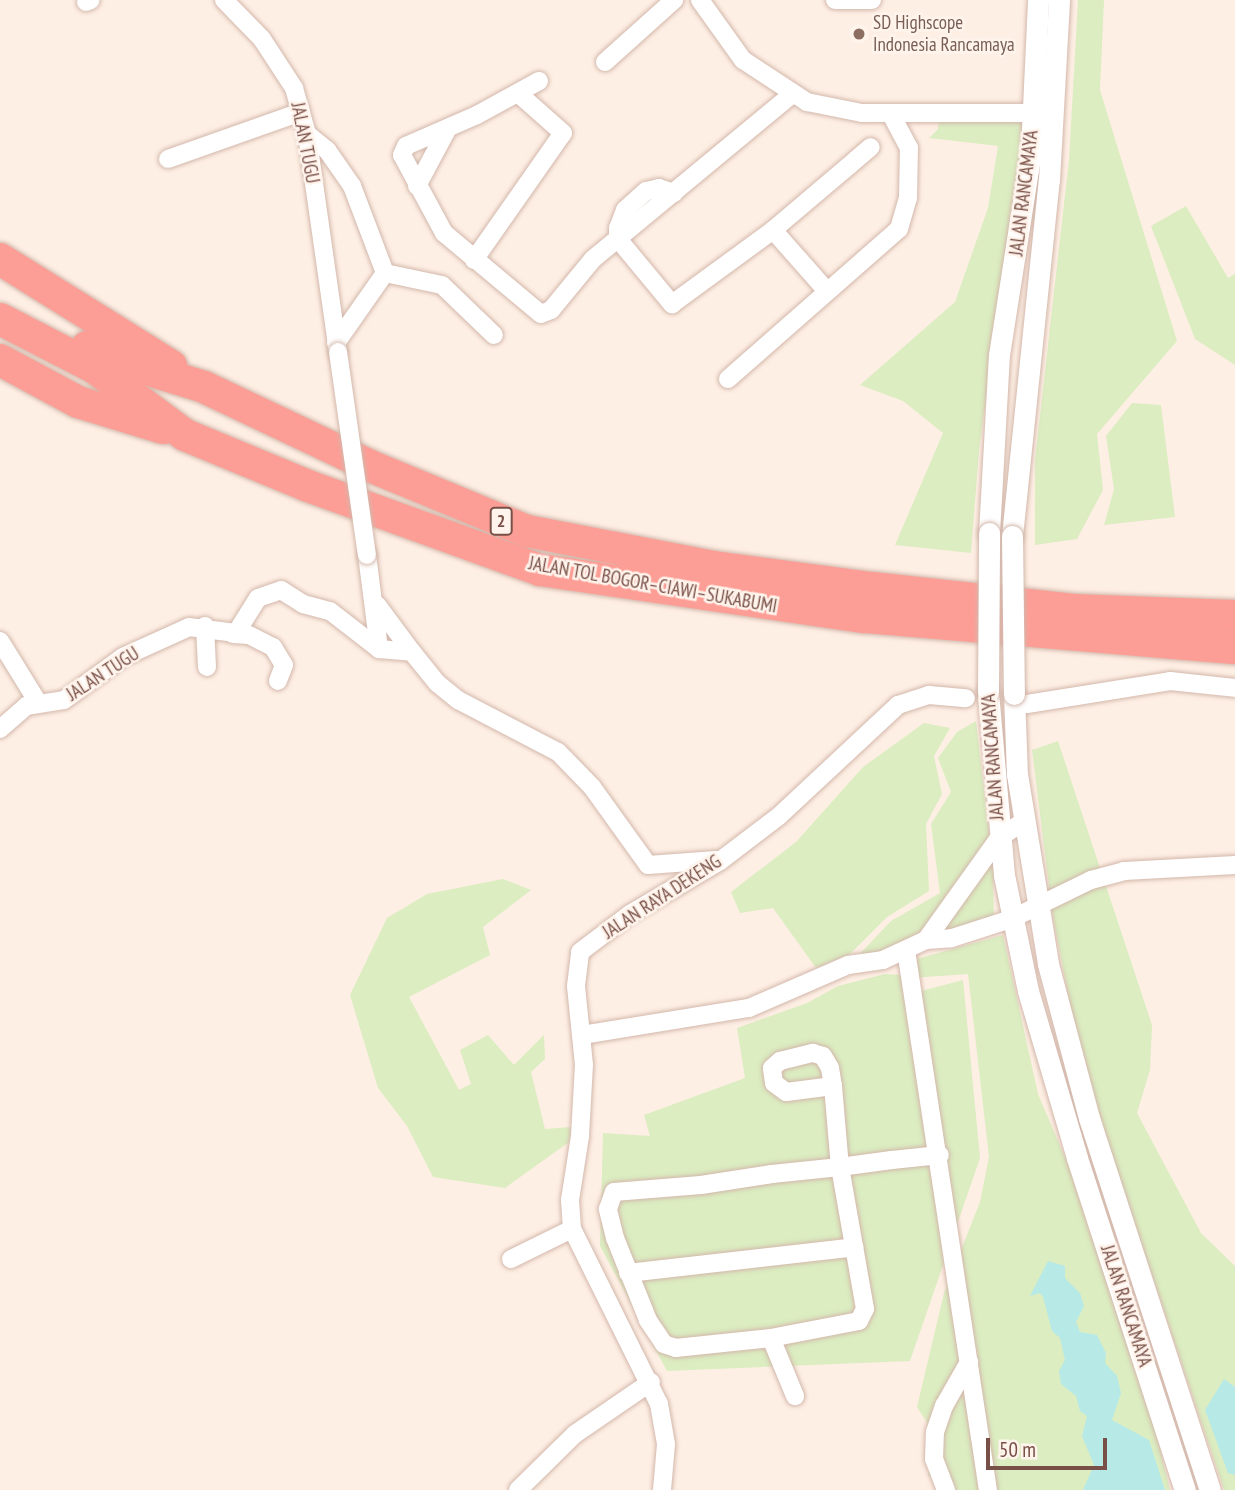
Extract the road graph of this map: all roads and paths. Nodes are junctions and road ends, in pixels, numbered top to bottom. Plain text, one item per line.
1 (224, 0) edge
2 (674, 0) edge
3 (700, 0) edge
4 (835, 0) edge
5 (872, 0) edge
6 (1038, 0) edge
7 (1059, 0) edge
8 (605, 62) dead end
9 (539, 81) dead end
10 (520, 94) junction
11 (791, 95) junction
12 (301, 112) junction
13 (1034, 113) junction
14 (891, 114) junction
15 (449, 128) junction
16 (307, 134) junction
17 (871, 146) dead end
18 (168, 159) dead end
19 (417, 186) junction
20 (773, 230) junction
21 (618, 239) junction
22 (0, 259) edge
23 (474, 260) junction
24 (385, 273) junction
25 (827, 291) junction
26 (0, 298) edge
27 (0, 318) edge
28 (494, 335) dead end
29 (337, 347) junction
30 (0, 360) edge
31 (728, 379) dead end
32 (204, 387) junction
33 (185, 435) junction
34 (868, 602) junction
35 (377, 605) junction
36 (1235, 616) edge
37 (205, 626) junction
38 (233, 634) junction
39 (0, 640) edge
40 (1235, 648) edge
41 (379, 649) junction
42 (412, 652) junction
43 (207, 667) dead end
44 (278, 681) dead end
45 (1235, 688) edge
46 (966, 698) dead end
47 (1021, 699) junction
48 (37, 701) junction
49 (0, 729) edge
50 (1023, 822) junction
51 (999, 838) junction
52 (720, 860) junction
53 (1235, 865) edge
54 (1037, 908) junction
55 (1011, 919) junction
56 (926, 940) junction
57 (906, 950) junction
58 (1048, 964) junction
59 (1024, 973) junction
60 (582, 1035) junction
61 (833, 1086) dead end
62 (940, 1155) junction
63 (840, 1167) junction
64 (572, 1229) junction
65 (855, 1247) junction
66 (512, 1259) dead end
67 (628, 1273) junction
68 (771, 1338) junction
69 (969, 1362) junction
70 (651, 1382) junction
71 (795, 1396) dead end
72 (1210, 1489) edge
73 (518, 1490) edge
74 (662, 1490) edge
75 (946, 1490) edge
76 (988, 1490) edge
77 (1185, 1490) edge

1 - 12 street, JALAN TUGU
2 - 8 street
3 - 11 street
4 - 5 street
6 - 13 street, JALAN RANCAMAYA
7 - 47 street, JALAN RANCAMAYA, bridge
9 - 10 street
10 - 15 street
10 - 23 street
11 - 14 street
11 - 21 street
12 - 16 street, JALAN TUGU
12 - 18 street
13 - 14 street
13 - 51 street, JALAN RANCAMAYA, bridge
14 - 25 street
15 - 19 street
15 - 19 street
16 - 24 street
16 - 29 street, JALAN TUGU
17 - 20 street
19 - 23 street
20 - 21 street
20 - 25 street
21 - 23 street
22 - 32 highway
24 - 28 street
24 - 29 street
25 - 31 street
26 - 32 highway, JALAN TOL BOGOR–CIAWI–SUKABUMI / 2
27 - 33 highway, JALAN TOL BOGOR–CIAWI–SUKABUMI / 2
29 - 35 street, JALAN TUGU, bridge
30 - 33 highway
32 - 34 highway, JALAN TOL BOGOR–CIAWI–SUKABUMI / 2
33 - 34 highway, JALAN TOL BOGOR–CIAWI–SUKABUMI / 2
34 - 36 highway, JALAN TOL BOGOR–CIAWI–SUKABUMI / 2
34 - 40 highway, JALAN TOL BOGOR–CIAWI–SUKABUMI / 2
35 - 41 street
35 - 42 street
37 - 38 street, JALAN TUGU
37 - 43 street
37 - 48 street, JALAN TUGU
38 - 41 street
38 - 44 street, JALAN TUGU
39 - 48 street
41 - 42 street
42 - 52 street
45 - 47 street
46 - 52 street, JALAN RAYA DEKENG
47 - 50 street, JALAN RANCAMAYA
48 - 49 street, JALAN TUGU
50 - 51 street
50 - 54 street, JALAN RANCAMAYA
51 - 55 street, JALAN RANCAMAYA
51 - 56 street
52 - 60 street, JALAN RAYA DEKENG
53 - 54 street
54 - 55 street
54 - 58 street, JALAN RANCAMAYA
55 - 56 street
55 - 59 street, JALAN RANCAMAYA
56 - 57 street
57 - 60 street
57 - 62 street
58 - 59 street
58 - 72 street, JALAN RANCAMAYA
59 - 77 street, JALAN RANCAMAYA
60 - 64 street, JALAN RAYA DEKENG
61 - 63 street
62 - 63 street
62 - 69 street
63 - 65 street
63 - 67 street
64 - 66 street
64 - 70 street, JALAN RAYA DEKENG
65 - 67 street
65 - 68 street
67 - 68 street
68 - 71 street
69 - 75 street
69 - 76 street
70 - 73 street
70 - 74 street, JALAN RAYA DEKENG

